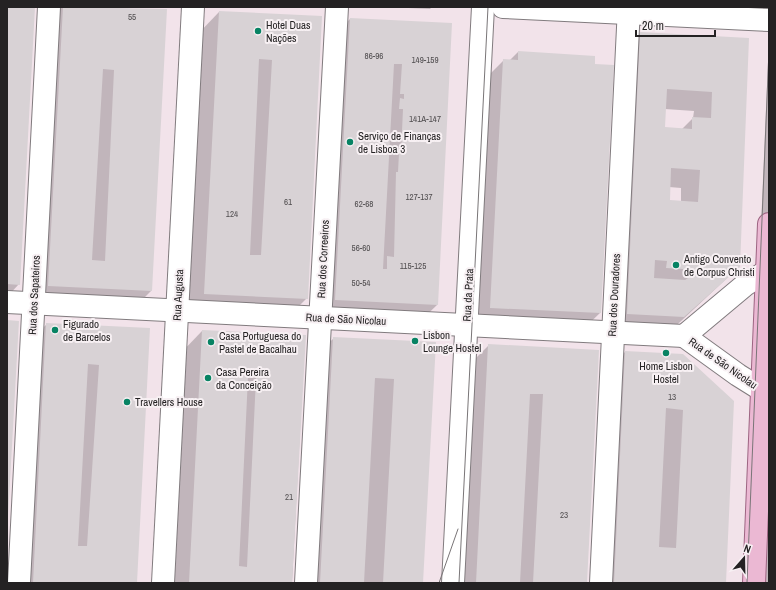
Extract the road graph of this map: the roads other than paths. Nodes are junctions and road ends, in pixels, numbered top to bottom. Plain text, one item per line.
1 (49, 7) edge
2 (193, 7) edge
3 (337, 7) edge
4 (483, 7) edge
5 (502, 7) edge
6 (629, 10) edge
7 (769, 20) edge
8 (769, 224) edge
9 (767, 271) junction
10 (7, 302) edge
11 (33, 303) junction
12 (177, 311) junction
13 (320, 318) junction
14 (466, 325) junction
15 (612, 332) junction
16 (684, 336) junction
17 (762, 390) junction
18 (19, 583) edge
19 (163, 583) edge
20 (306, 583) edge
21 (452, 583) edge
22 (601, 583) edge
23 (754, 583) edge

1 - 11 street, Rua dos Sapateiros
2 - 12 street, Rua Augusta
3 - 13 street, Rua dos Correeiros
4 - 14 street, Rua da Prata
5 - 6 street
6 - 7 street
6 - 15 street, Rua dos Douradores
8 - 9 main road
9 - 16 street, Rua de São Nicolau
9 - 17 main road
10 - 11 street, Rua de São Nicolau
11 - 12 street, Rua de São Nicolau
11 - 18 street, Rua dos Sapateiros
12 - 13 street, Rua de São Nicolau
12 - 19 street, Rua Augusta
13 - 14 street, Rua de São Nicolau
13 - 20 street, Rua dos Correeiros
14 - 15 street, Rua de São Nicolau
14 - 21 street, Rua da Prata
15 - 16 street, Rua de São Nicolau
15 - 22 street, Rua dos Douradores
16 - 17 street, Rua de São Nicolau
17 - 23 main road

